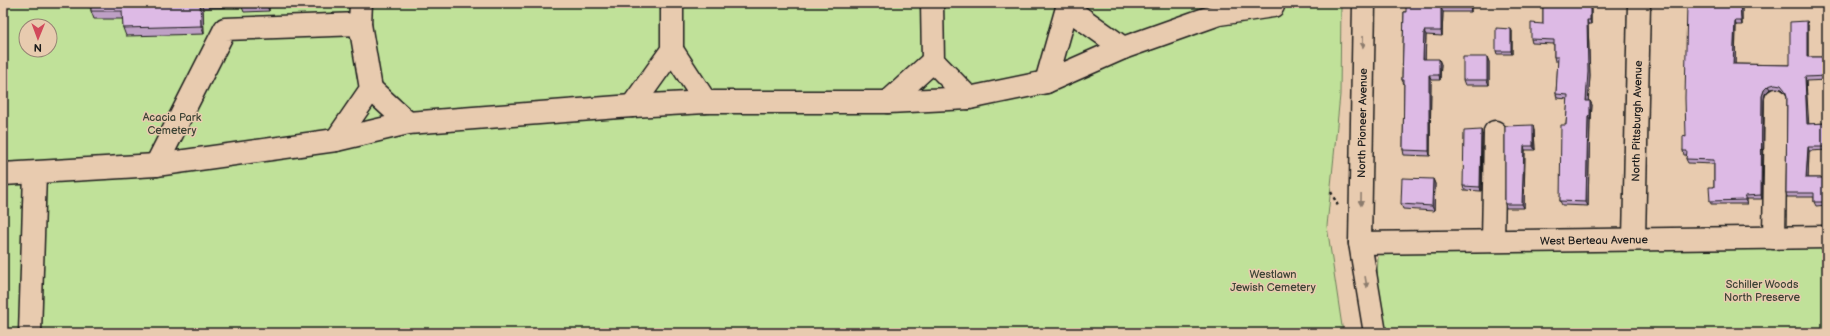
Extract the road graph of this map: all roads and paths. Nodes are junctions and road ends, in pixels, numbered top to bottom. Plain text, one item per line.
1 (672, 3) edge
2 (932, 3) edge
3 (1271, 3) edge
4 (1364, 3) edge
5 (1639, 3) edge
6 (1067, 5) edge
7 (361, 13) edge
8 (1123, 48) junction
9 (672, 50) junction
10 (933, 61) junction
11 (1046, 82) junction
12 (371, 89) junction
13 (969, 98) junction
14 (1776, 100) dead end
15 (706, 102) junction
16 (888, 102) junction
17 (632, 106) junction
18 (408, 123) junction
19 (1495, 132) dead end
20 (336, 140) junction
21 (156, 165) junction
22 (35, 173) junction
23 (3, 174) edge
24 (1827, 237) edge
25 (1774, 238) junction
26 (1634, 239) junction
27 (1493, 241) junction
28 (1360, 243) junction
29 (30, 333) edge
30 (1375, 333) edge

1 - 9 street
2 - 10 street
3 - 8 street
4 -> 28 street, North Pioneer Avenue
5 - 26 street, North Pittsburgh Avenue
6 - 8 street
6 - 11 street
7 - 12 street
7 - 21 street
8 - 11 street
9 - 15 street
9 - 17 street
10 - 13 street
10 - 16 street
11 - 13 street
12 - 18 street
12 - 20 street
13 - 16 street
14 - 25 street
15 - 16 street
15 - 17 street
17 - 18 street
18 - 20 street
19 - 27 street
20 - 21 street
21 - 22 street
22 - 23 street
22 - 29 street
24 - 25 street, West Berteau Avenue
25 - 26 street, West Berteau Avenue
26 - 27 street, West Berteau Avenue
27 - 28 street, West Berteau Avenue
28 -> 30 street, North Pioneer Avenue

